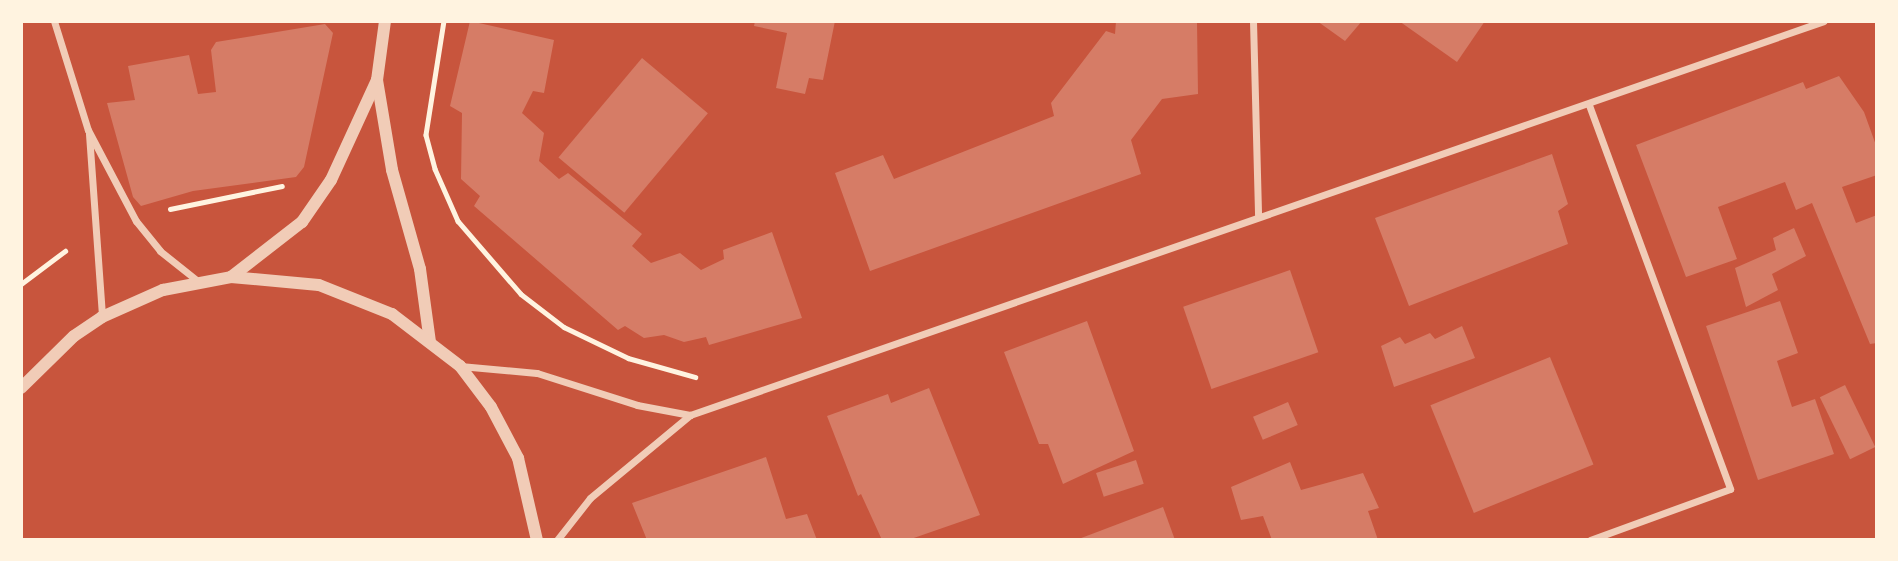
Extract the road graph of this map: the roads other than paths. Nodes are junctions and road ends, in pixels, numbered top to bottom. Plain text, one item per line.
1 (54, 21) edge
2 (385, 21) edge
3 (1253, 21) edge
4 (1824, 21) edge
5 (377, 80) junction
6 (1589, 105) junction
7 (88, 130) junction
8 (1258, 216) junction
9 (231, 277) junction
10 (199, 282) junction
11 (102, 317) junction
12 (430, 342) junction
13 (460, 366) junction
14 (21, 387) edge
15 (690, 415) junction
16 (537, 540) edge
17 (557, 540) edge
18 (1590, 540) edge

1 - 7 street
2 - 5 street
3 - 8 street
4 - 6 street
5 - 9 street
5 - 12 street
6 - 8 street
6 - 18 street
7 - 10 street
7 - 11 street
8 - 15 street
9 - 10 street
9 - 12 street
10 - 11 street
11 - 14 street
12 - 13 street
13 - 15 street
13 - 16 street
15 - 17 street

